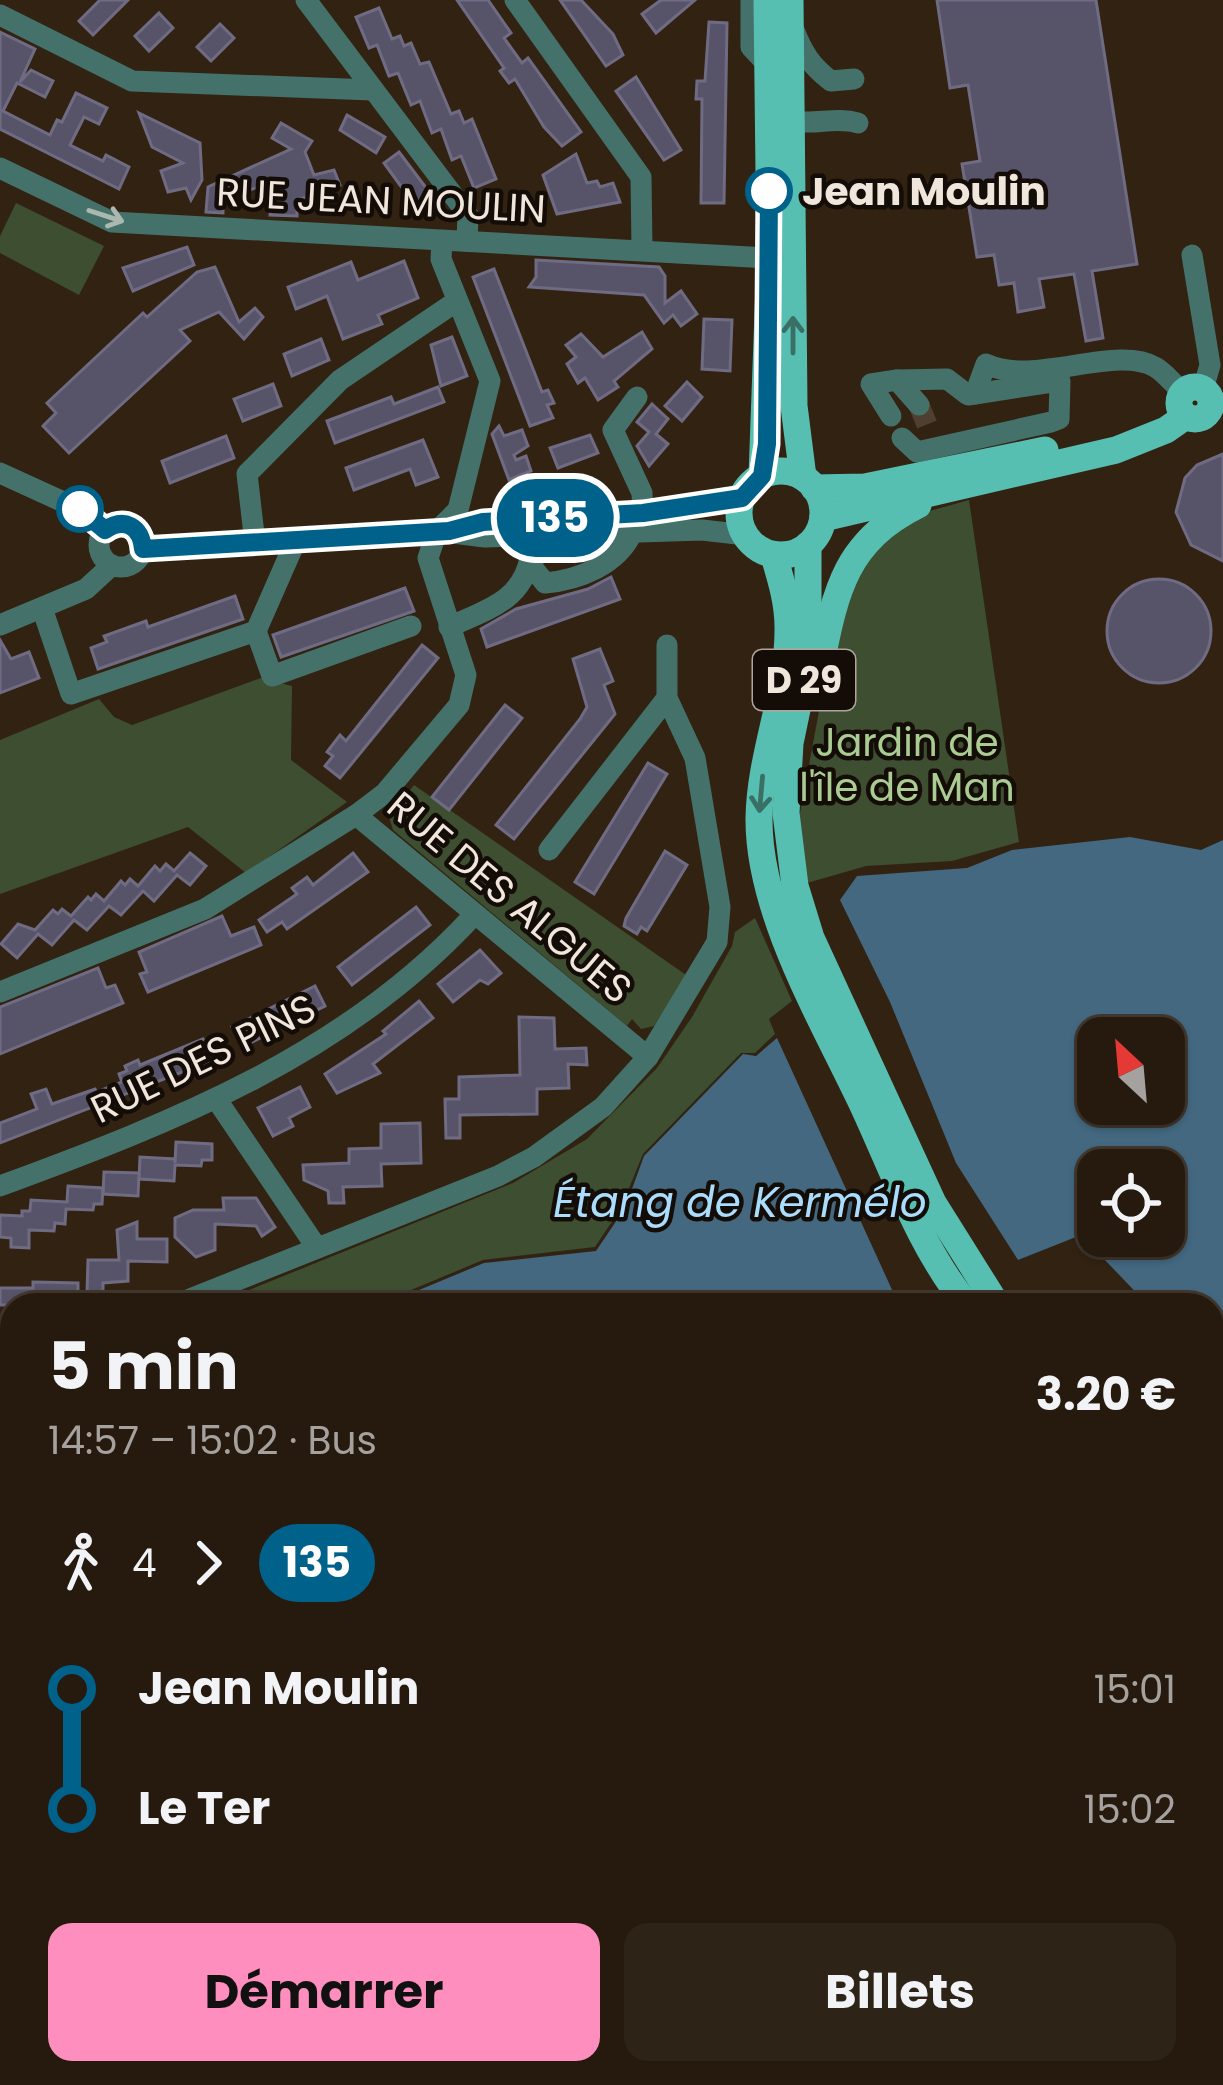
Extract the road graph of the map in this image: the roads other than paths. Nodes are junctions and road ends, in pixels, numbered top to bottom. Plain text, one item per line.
1 (306, 0) edge
2 (515, 0) edge
3 (752, 0) edge
4 (767, 0) edge
5 (790, 9) edge
6 (0, 15) edge
7 (768, 65) junction
8 (854, 79) dead end
9 (372, 90) junction
10 (767, 98) junction
11 (805, 123) junction
12 (858, 123) dead end
13 (0, 168) edge
14 (442, 241) junction
15 (467, 241) junction
16 (642, 249) junction
17 (1192, 255) dead end
18 (770, 258) junction
19 (457, 301) junction
20 (1126, 363) junction
21 (897, 380) junction
22 (1060, 381) junction
23 (975, 394) junction
24 (637, 397) dead end
25 (1198, 401) edge
26 (919, 405) tunnel mouth
27 (891, 416) dead end
28 (928, 427) dead end
29 (1012, 430) junction
30 (902, 438) dead end
31 (0, 473) edge
32 (762, 476) junction
33 (808, 482) junction
34 (943, 493) junction
35 (742, 498) junction
36 (823, 518) junction
37 (637, 523) junction
38 (105, 530) junction
39 (443, 531) junction
40 (746, 535) junction
41 (296, 540) junction
42 (531, 541) junction
43 (255, 543) junction
44 (808, 545) junction
45 (143, 549) junction
46 (774, 556) junction
47 (112, 566) junction
48 (42, 608) junction
49 (0, 625) edge
50 (411, 626) dead end
51 (449, 627) junction
52 (256, 631) junction
53 (667, 646) dead end
54 (667, 698) junction
55 (786, 813) junction
56 (356, 815) junction
57 (548, 850) dead end
58 (473, 916) junction
59 (0, 992) edge
60 (827, 1001) junction
61 (648, 1058) junction
62 (217, 1100) junction
63 (0, 1186) edge
64 (317, 1248) junction
65 (205, 1293) edge
66 (972, 1293) edge

1 - 9 street
2 - 16 street
3 - 7 street
4 - 7 main road
5 - 8 street
5 - 11 main road
6 - 9 street
7 - 10 main road
9 - 15 street
10 - 11 street
10 - 18 main road
11 - 12 street
33 -> 11 main road
13 -> 14 street, RUE JEAN MOULIN
14 - 15 street, RUE JEAN MOULIN
14 - 19 street
15 - 16 street, RUE JEAN MOULIN
16 - 18 street, RUE JEAN MOULIN
17 - 25 street
18 - 32 main road
19 - 39 street
19 - 43 street
20 - 22 street
20 - 23 street
20 - 25 street
21 - 23 street
21 - 26 street
21 - 27 street
22 - 23 street
22 - 29 street
24 - 37 street
25 - 33 main road
25 - 34 main road
28 - 29 street
29 - 30 street
31 - 38 street
32 - 33 main road
32 - 35 main road
33 - 36 main road
34 - 36 main road
34 - 55 main road
35 - 37 street
35 - 40 main road
36 - 44 main road
37 - 39 street
37 - 40 street
37 - 42 street
37 - 42 street
38 - 45 street
38 - 47 street
39 - 41 street
39 - 42 street
39 - 51 street
40 - 46 main road
41 - 43 street
41 - 52 street
42 - 51 street
43 - 45 street
44 - 46 main road
44 - 55 main road, D 29
45 - 47 street
46 -> 60 main road, D 29
47 - 48 street
48 - 49 street
48 - 52 street
50 - 52 street
51 - 56 street
53 - 54 street
54 - 57 street
54 - 61 street
55 - 60 main road, D 29
56 - 58 street, RUE DES ALGUES
56 - 59 street, RUE DES ALGUES
58 - 61 street, RUE DES ALGUES
58 - 62 street, RUE DES PINS
60 - 66 main road, D 29
61 - 64 street
62 - 63 street, RUE DES PINS
62 - 64 street
64 - 65 street

